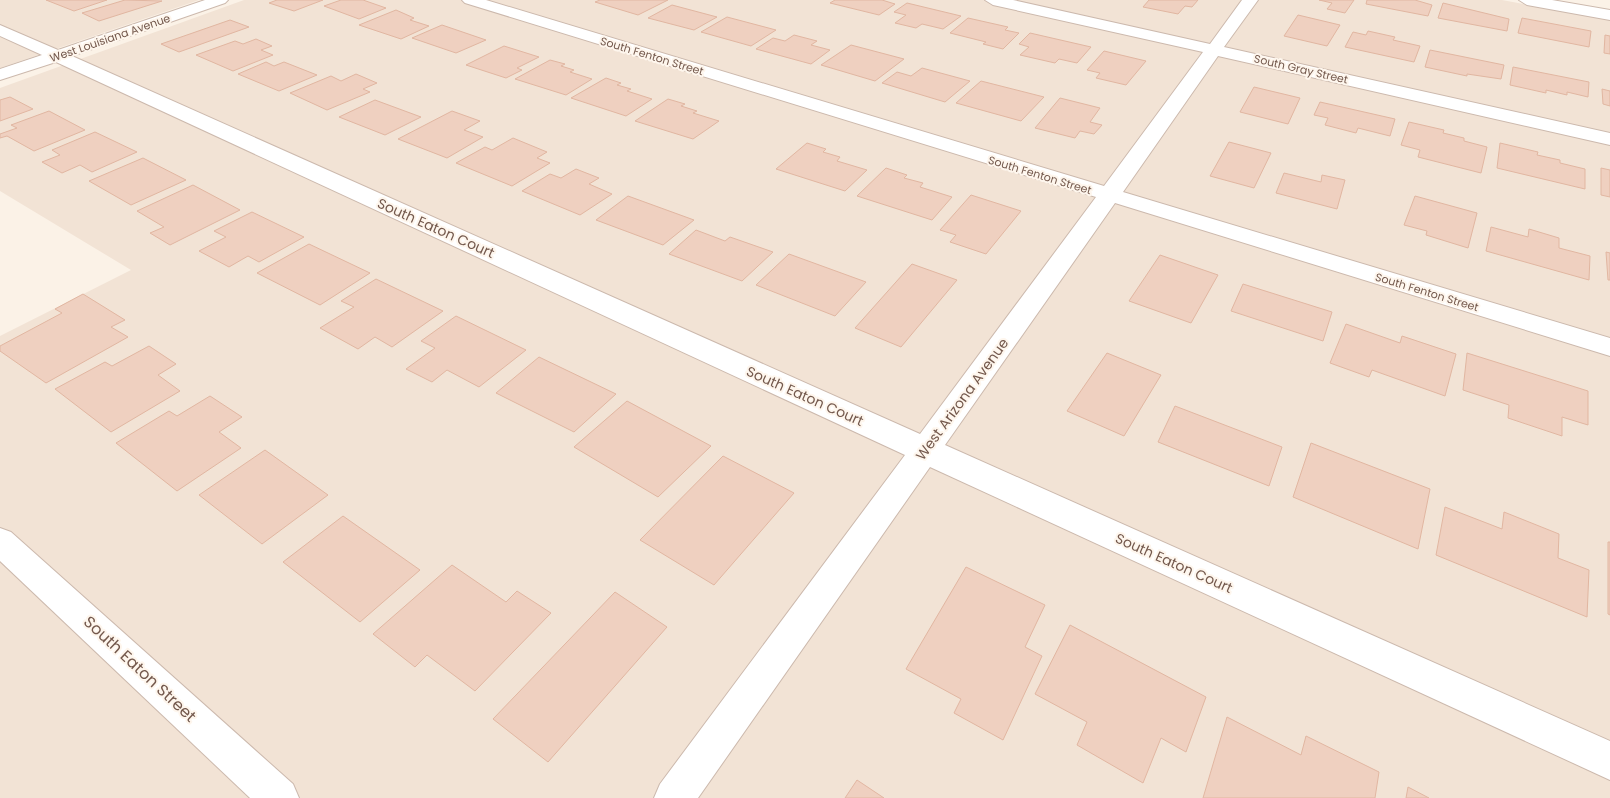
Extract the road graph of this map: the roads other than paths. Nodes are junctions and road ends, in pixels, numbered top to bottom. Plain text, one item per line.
1 (220, 0) edge
2 (470, 0) edge
3 (993, 0) edge
4 (1250, 0) edge
5 (1526, 0) edge
6 (1610, 15) edge
7 (0, 30) edge
8 (1214, 50) junction
9 (57, 56) junction
10 (0, 76) edge
11 (1610, 139) edge
12 (1108, 196) junction
13 (1610, 347) edge
14 (925, 450) junction
15 (0, 541) edge
16 (1610, 761) edge
17 (280, 798) edge
18 (674, 798) edge

1 - 9 street, West Louisiana Avenue
2 - 12 street, South Fenton Street
3 - 8 street, South Gray Street
4 - 8 street, West Arizona Avenue
5 - 6 street
7 - 9 street, South Eaton Court
8 - 11 street, South Gray Street
8 - 12 street, West Arizona Avenue
9 - 10 street, West Louisiana Avenue
9 - 14 street, South Eaton Court
12 - 13 street, South Fenton Street
12 - 14 street, West Arizona Avenue
14 - 16 street, South Eaton Court
14 - 18 street, West Arizona Avenue
15 - 17 street, South Eaton Street

